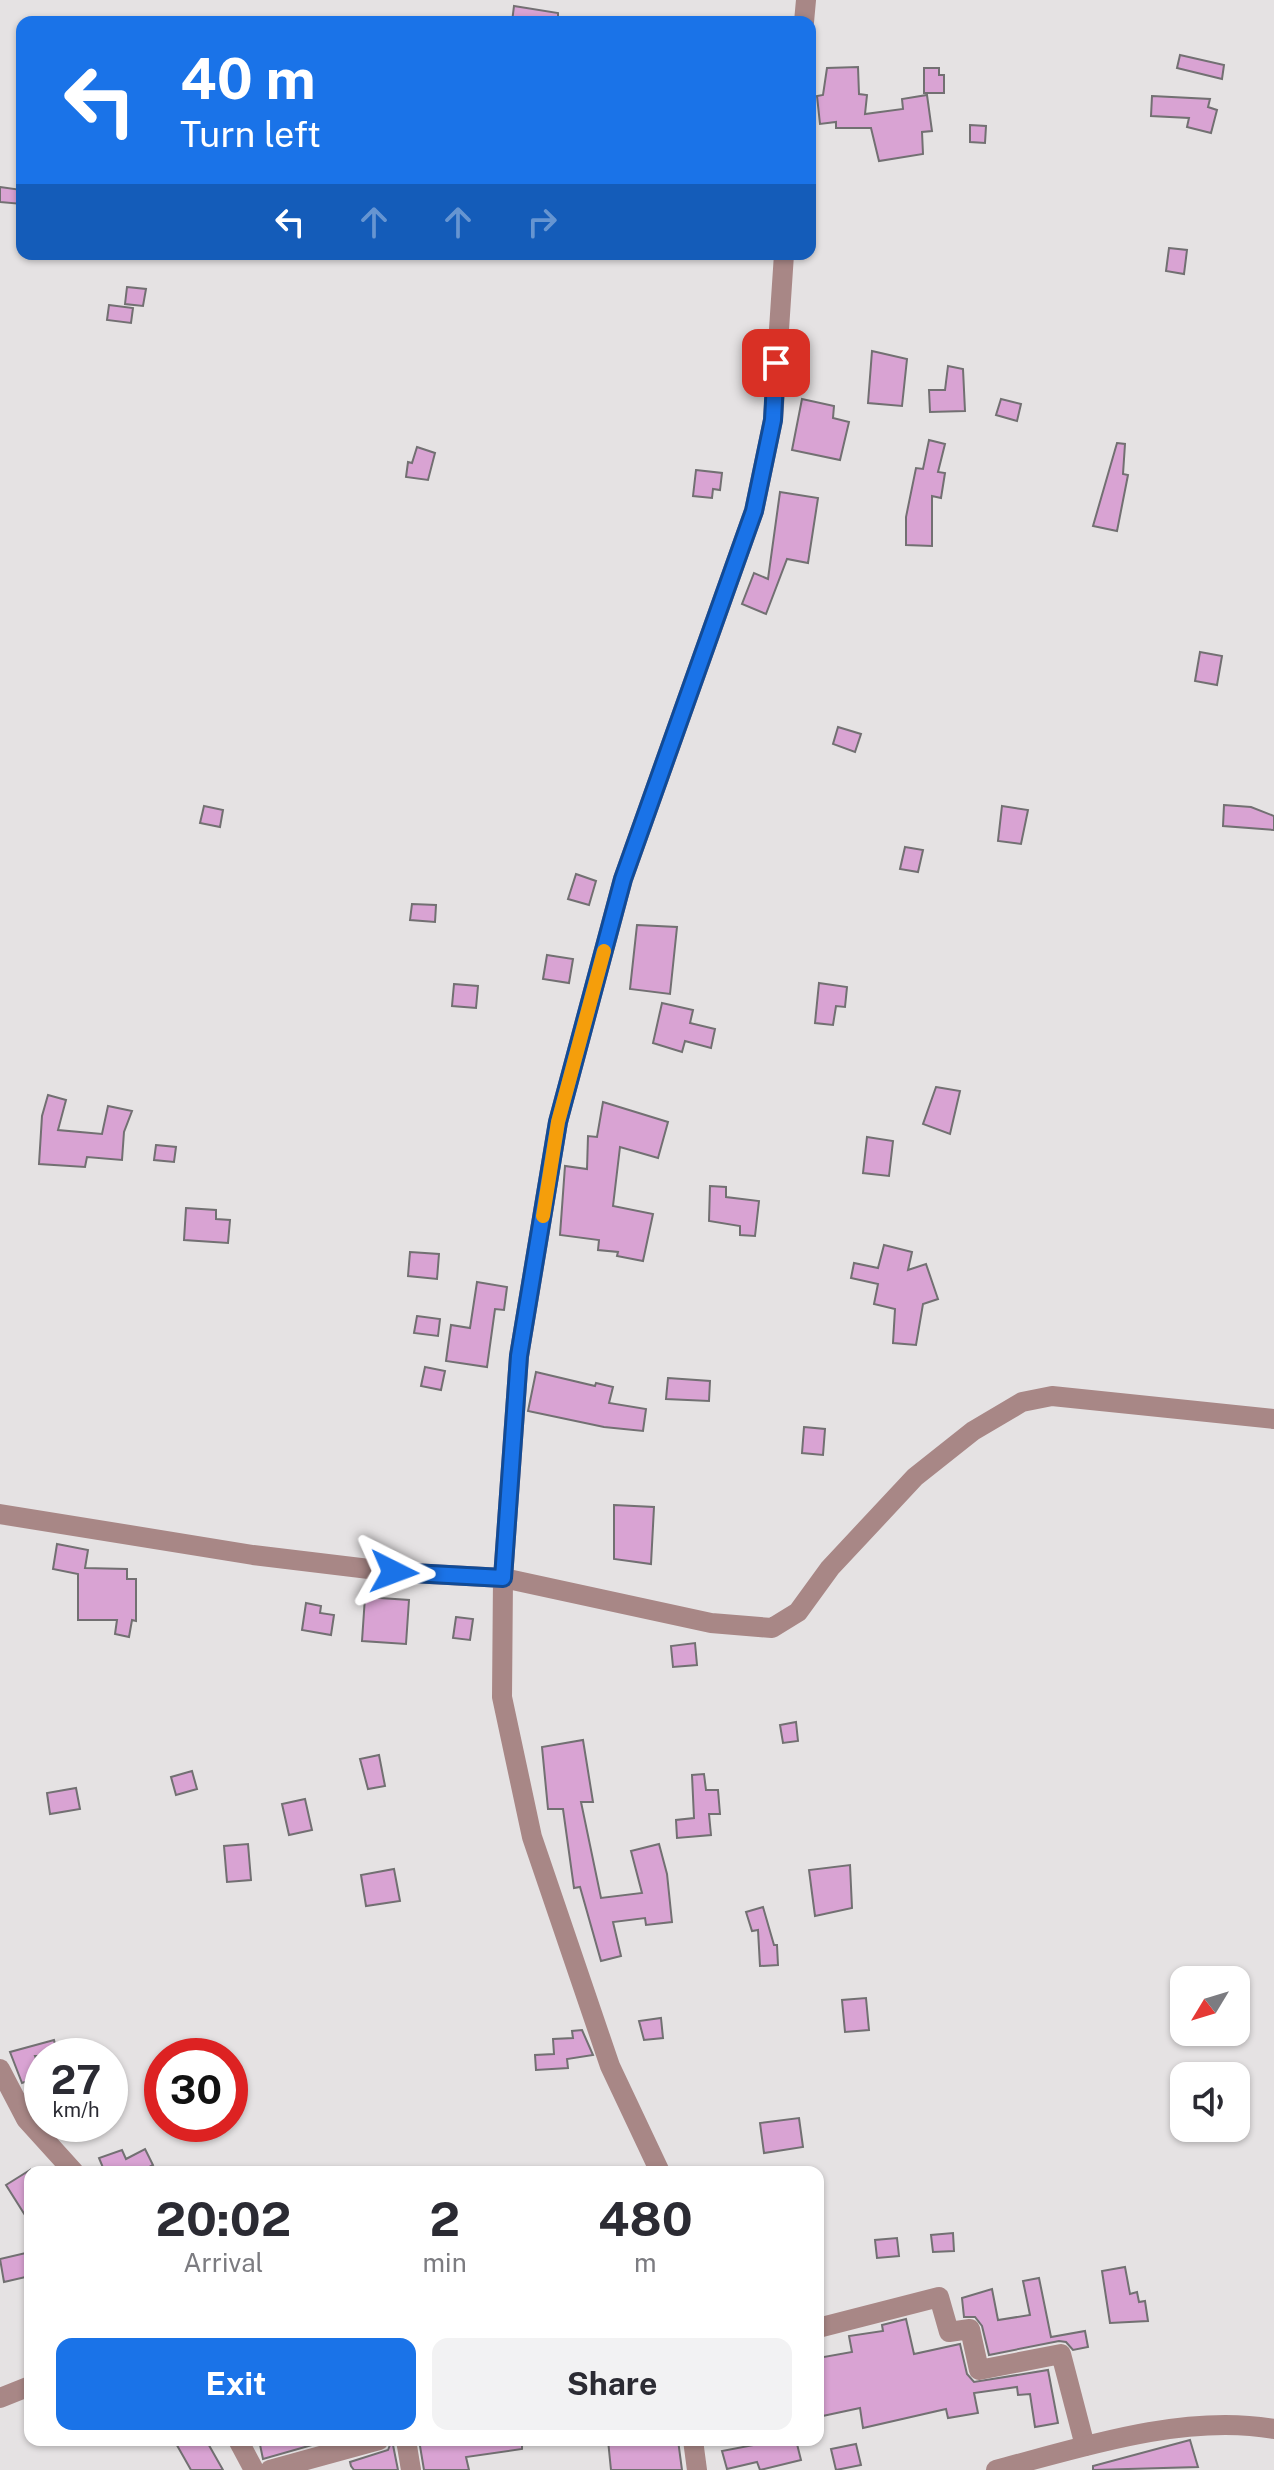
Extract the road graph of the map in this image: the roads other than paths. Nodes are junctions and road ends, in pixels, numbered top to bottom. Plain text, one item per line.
1 (784, 260) edge
2 (1274, 1419) edge
3 (0, 1514) edge
4 (503, 1578) junction
5 (0, 2069) edge
6 (69, 2166) edge
7 (655, 2166) edge
8 (824, 2326) edge
9 (24, 2388) edge
10 (0, 2398) edge
11 (1274, 2429) edge
12 (241, 2446) edge
13 (357, 2446) edge
14 (407, 2446) edge
15 (694, 2446) edge
16 (1085, 2446) junction
17 (254, 2470) edge
18 (270, 2470) edge
19 (411, 2470) edge
20 (697, 2470) edge
21 (996, 2470) edge

1 - 4 street
2 - 4 street
3 - 4 street
4 - 7 street
5 - 6 street
8 - 16 street
9 - 10 street
11 - 16 street
12 - 17 street
13 - 18 street
14 - 19 street
15 - 20 street
16 - 21 street

